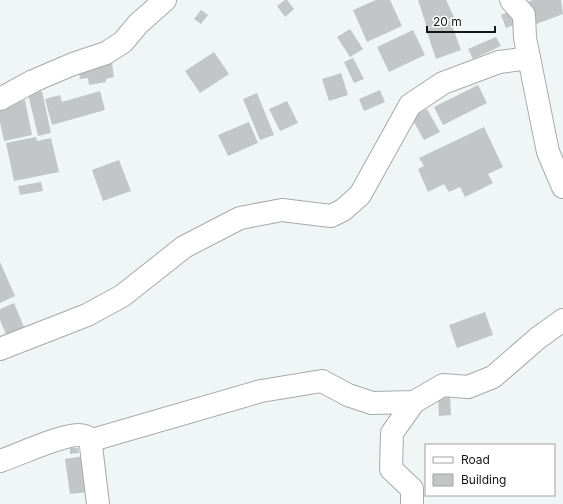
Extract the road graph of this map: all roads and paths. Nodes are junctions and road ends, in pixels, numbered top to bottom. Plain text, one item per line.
1 (165, 0) edge
2 (511, 0) edge
3 (529, 58) junction
4 (0, 98) edge
5 (563, 187) edge
6 (563, 320) edge
7 (0, 349) edge
8 (414, 402) junction
9 (92, 440) junction
10 (0, 461) edge
11 (98, 504) edge
12 (412, 504) edge

1 - 4 street
2 - 3 street
3 - 5 street
3 - 7 street
6 - 8 street
8 - 9 street
8 - 12 street
9 - 10 street
9 - 11 street

